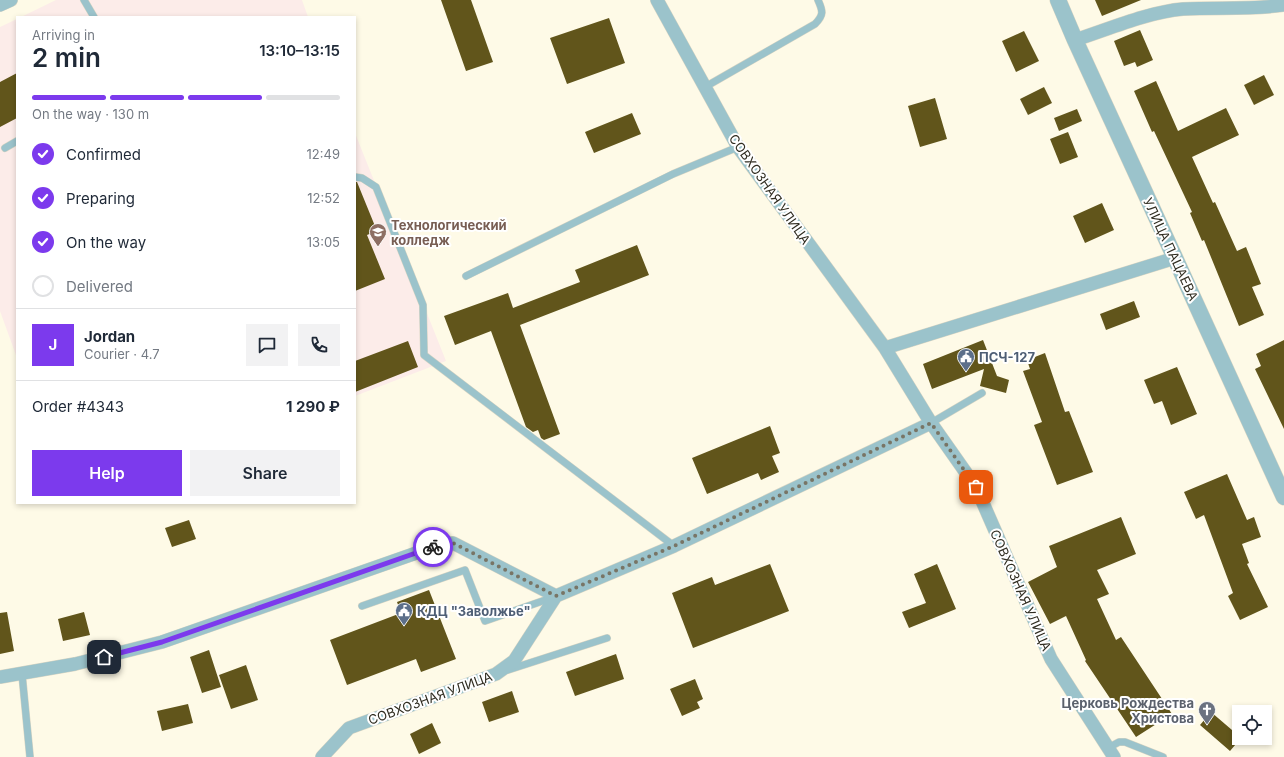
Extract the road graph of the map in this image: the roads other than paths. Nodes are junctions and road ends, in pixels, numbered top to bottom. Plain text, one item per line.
1 (11, 0) edge
2 (84, 0) edge
3 (657, 0) edge
4 (818, 0) edge
5 (1058, 0) edge
6 (0, 5) edge
7 (1284, 5) edge
8 (93, 16) edge
9 (1075, 40) junction
10 (705, 87) junction
11 (16, 142) edge
12 (738, 147) junction
13 (5, 148) dead end
14 (356, 177) edge
15 (1176, 258) junction
16 (466, 276) dead end
17 (885, 348) junction
18 (982, 393) dead end
19 (931, 423) junction
20 (1284, 497) edge
21 (674, 546) junction
22 (556, 596) junction
23 (362, 606) dead end
24 (607, 638) dead end
25 (22, 674) junction
26 (496, 674) junction
27 (0, 677) edge
28 (1111, 753) edge
29 (30, 757) edge
30 (322, 757) edge
31 (1163, 757) edge

1 - 6 street
2 - 8 lane
3 - 10 street, СОВХОЗНАЯ УЛИЦА
4 - 10 lane
5 - 9 street, УЛИЦА ПАЦАЕВА
7 - 9 street
9 - 15 street, УЛИЦА ПАЦАЕВА
10 - 12 street, СОВХОЗНАЯ УЛИЦА
11 - 13 lane
12 - 16 lane
12 - 17 street, СОВХОЗНАЯ УЛИЦА
14 - 21 lane
15 - 17 street
15 - 20 street, УЛИЦА ПАЦАЕВА
17 - 19 street, СОВХОЗНАЯ УЛИЦА
18 - 19 lane
19 - 21 street
19 - 28 street, СОВХОЗНАЯ УЛИЦА
21 - 22 street
22 - 23 lane
22 - 25 street
22 - 26 street, СОВХОЗНАЯ УЛИЦА
24 - 26 lane
25 - 27 street
25 - 29 lane
26 - 30 street, СОВХОЗНАЯ УЛИЦА
28 - 31 lane

